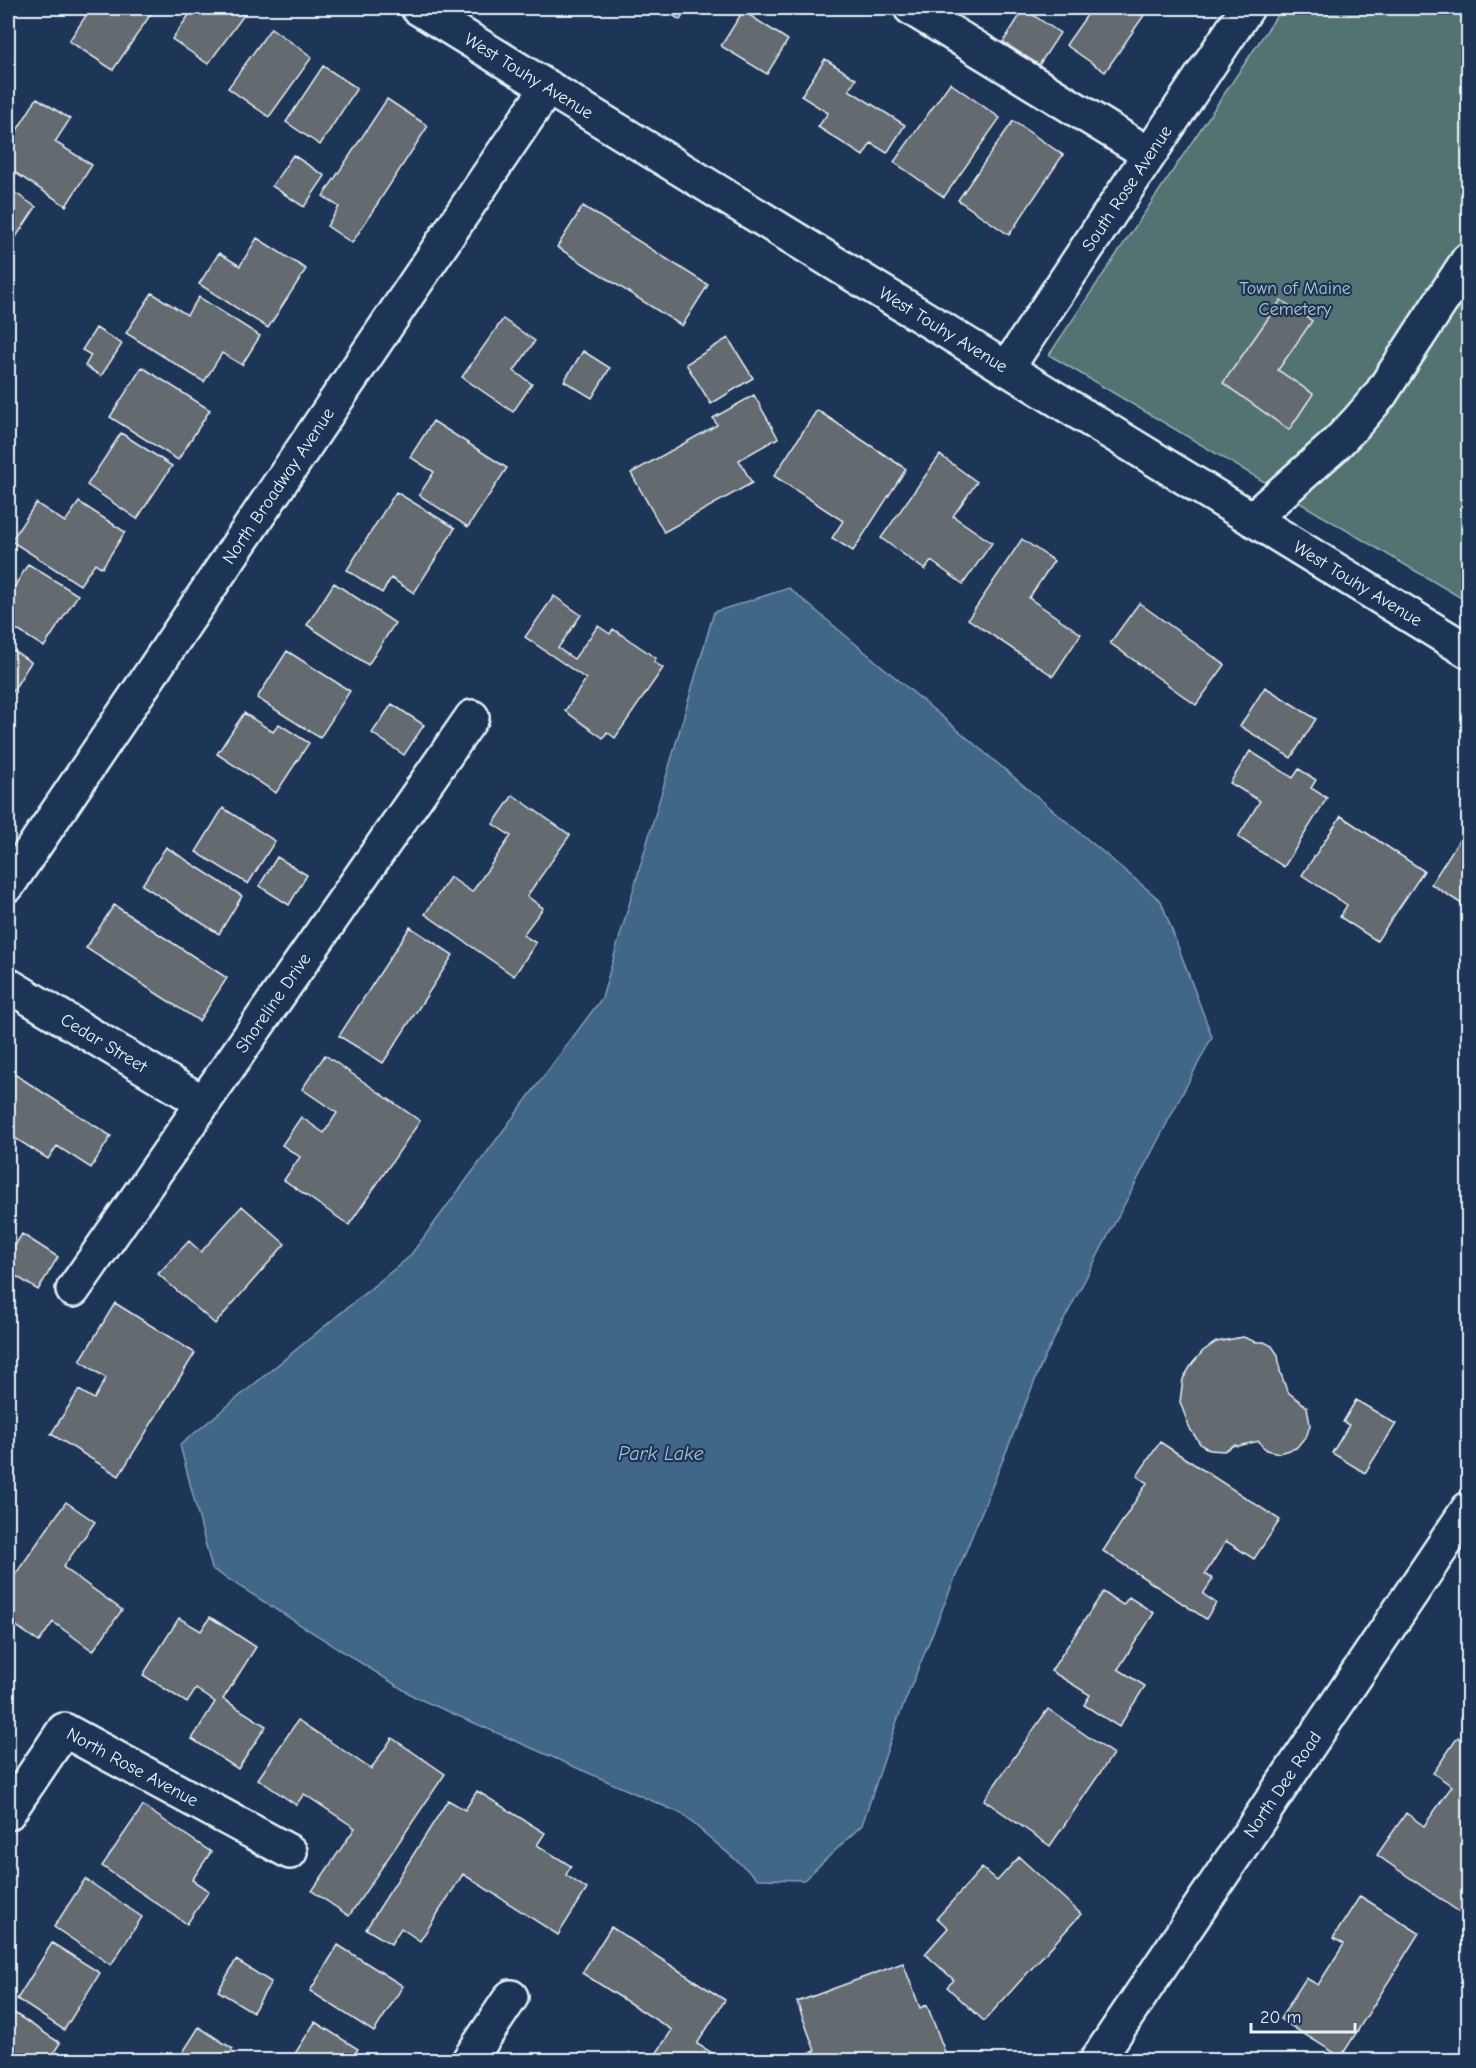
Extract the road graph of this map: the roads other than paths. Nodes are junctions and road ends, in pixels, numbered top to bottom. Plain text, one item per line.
1 (418, 8) edge
2 (911, 8) edge
3 (1247, 8) edge
4 (548, 87) junction
5 (1149, 154) junction
6 (1468, 260) edge
7 (1007, 368) junction
8 (1252, 519) junction
9 (1468, 651) edge
10 (472, 717) dead end
11 (8, 885) edge
12 (8, 985) edge
13 (202, 1102) junction
14 (73, 1290) dead end
15 (1468, 1509) edge
16 (8, 1813) edge
17 (290, 1852) dead end
18 (511, 1997) dead end
19 (469, 2061) edge
20 (1097, 2061) edge

1 - 4 street, West Touhy Avenue
2 - 5 street
3 - 5 street, South Rose Avenue
4 - 7 street, West Touhy Avenue
4 - 11 street, North Broadway Avenue
5 - 7 street, South Rose Avenue
6 - 8 street
7 - 8 street, West Touhy Avenue
8 - 9 street, West Touhy Avenue
10 - 13 street, Shoreline Drive
12 - 13 street, Cedar Street
13 - 14 street, Shoreline Drive
15 - 20 street, North Dee Road
16 - 17 street, North Rose Avenue
18 - 19 street

